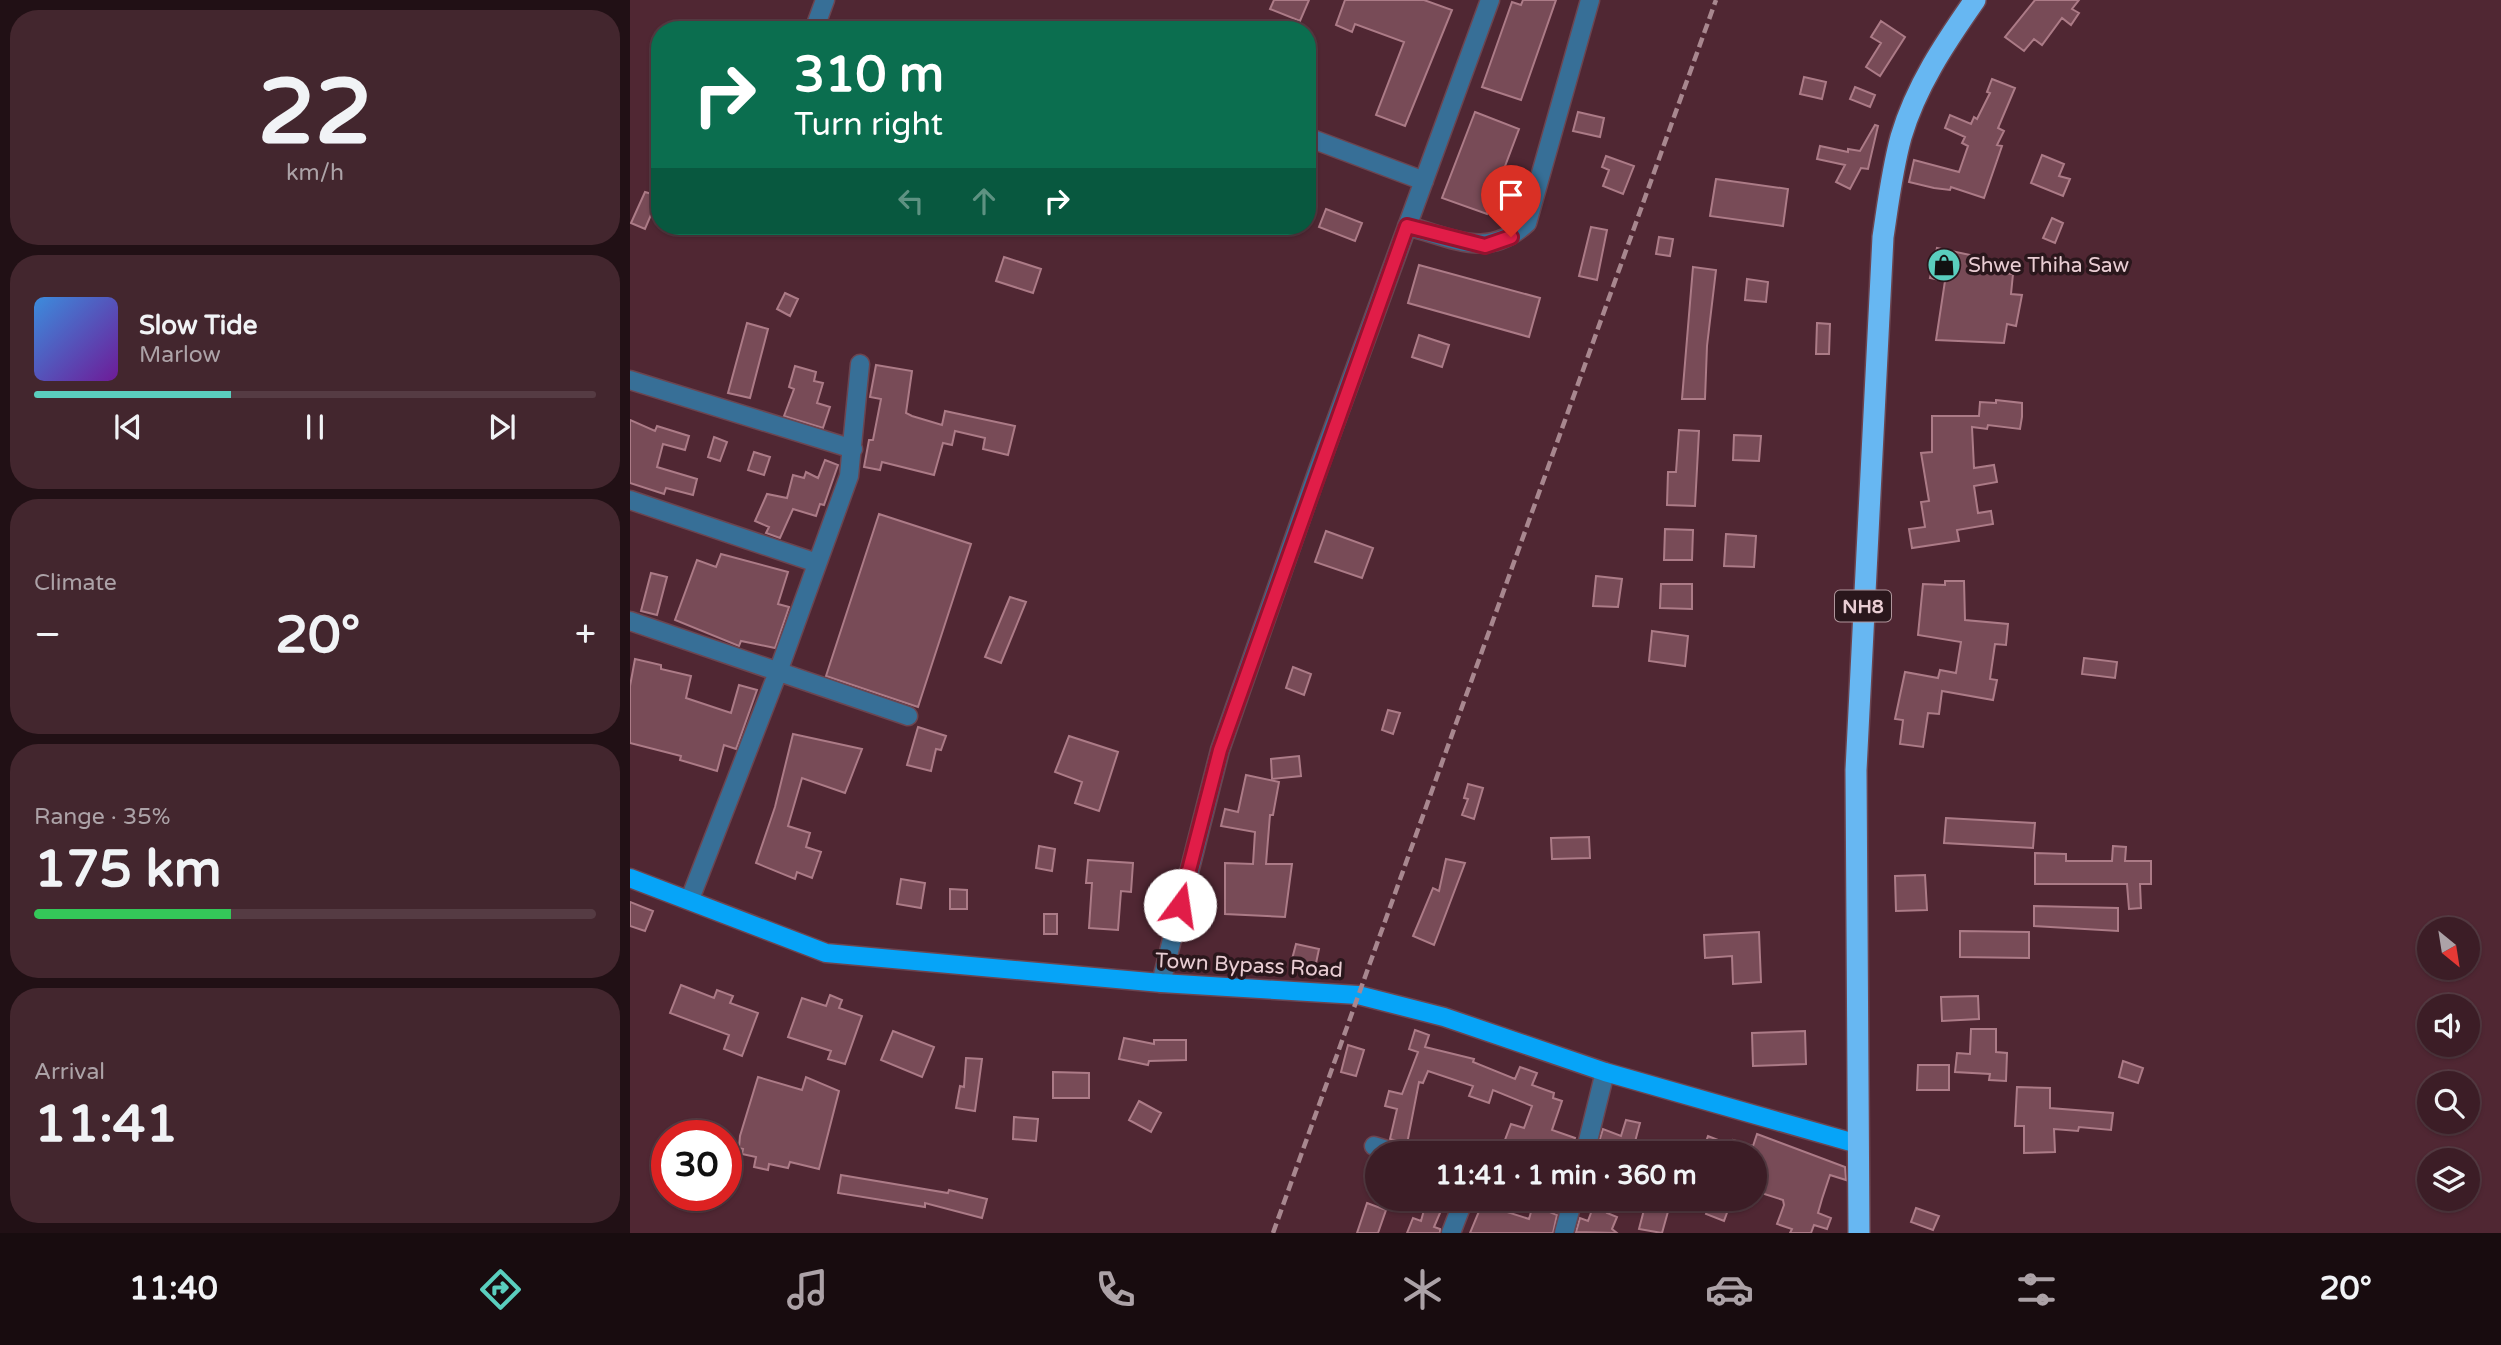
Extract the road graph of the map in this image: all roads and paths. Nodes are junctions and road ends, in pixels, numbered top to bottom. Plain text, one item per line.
1 (825, 0) edge
2 (1490, 0) edge
3 (1590, 0) edge
4 (1975, 0) edge
5 (817, 21) edge
6 (1316, 140) edge
7 (1424, 181) junction
8 (1407, 226) junction
9 (860, 364) dead end
10 (630, 380) edge
11 (853, 449) junction
12 (630, 500) edge
13 (817, 563) junction
14 (630, 621) edge
15 (778, 672) junction
16 (908, 716) dead end
17 (630, 878) edge
18 (690, 899) junction
19 (1161, 983) junction
20 (1605, 1072) junction
21 (1589, 1141) edge
22 (1858, 1144) junction
23 (1459, 1211) edge
24 (1570, 1211) edge
25 (1451, 1233) edge
26 (1564, 1233) edge
27 (1859, 1233) edge

1 - 5 street
2 - 7 street
3 - 8 street
4 - 22 highway, NH8
6 - 7 street
7 - 8 street
8 - 19 street
9 - 11 street
10 - 11 street
11 - 13 street
12 - 13 street
13 - 15 street
14 - 15 street
15 - 16 street
15 - 18 street
17 - 18 main road, Town Bypass Road
18 - 19 main road, Town Bypass Road
19 - 20 main road, Town Bypass Road
20 - 21 street
20 - 22 main road, Town Bypass Road
22 - 27 highway, NH8
23 - 25 street
24 - 26 street

